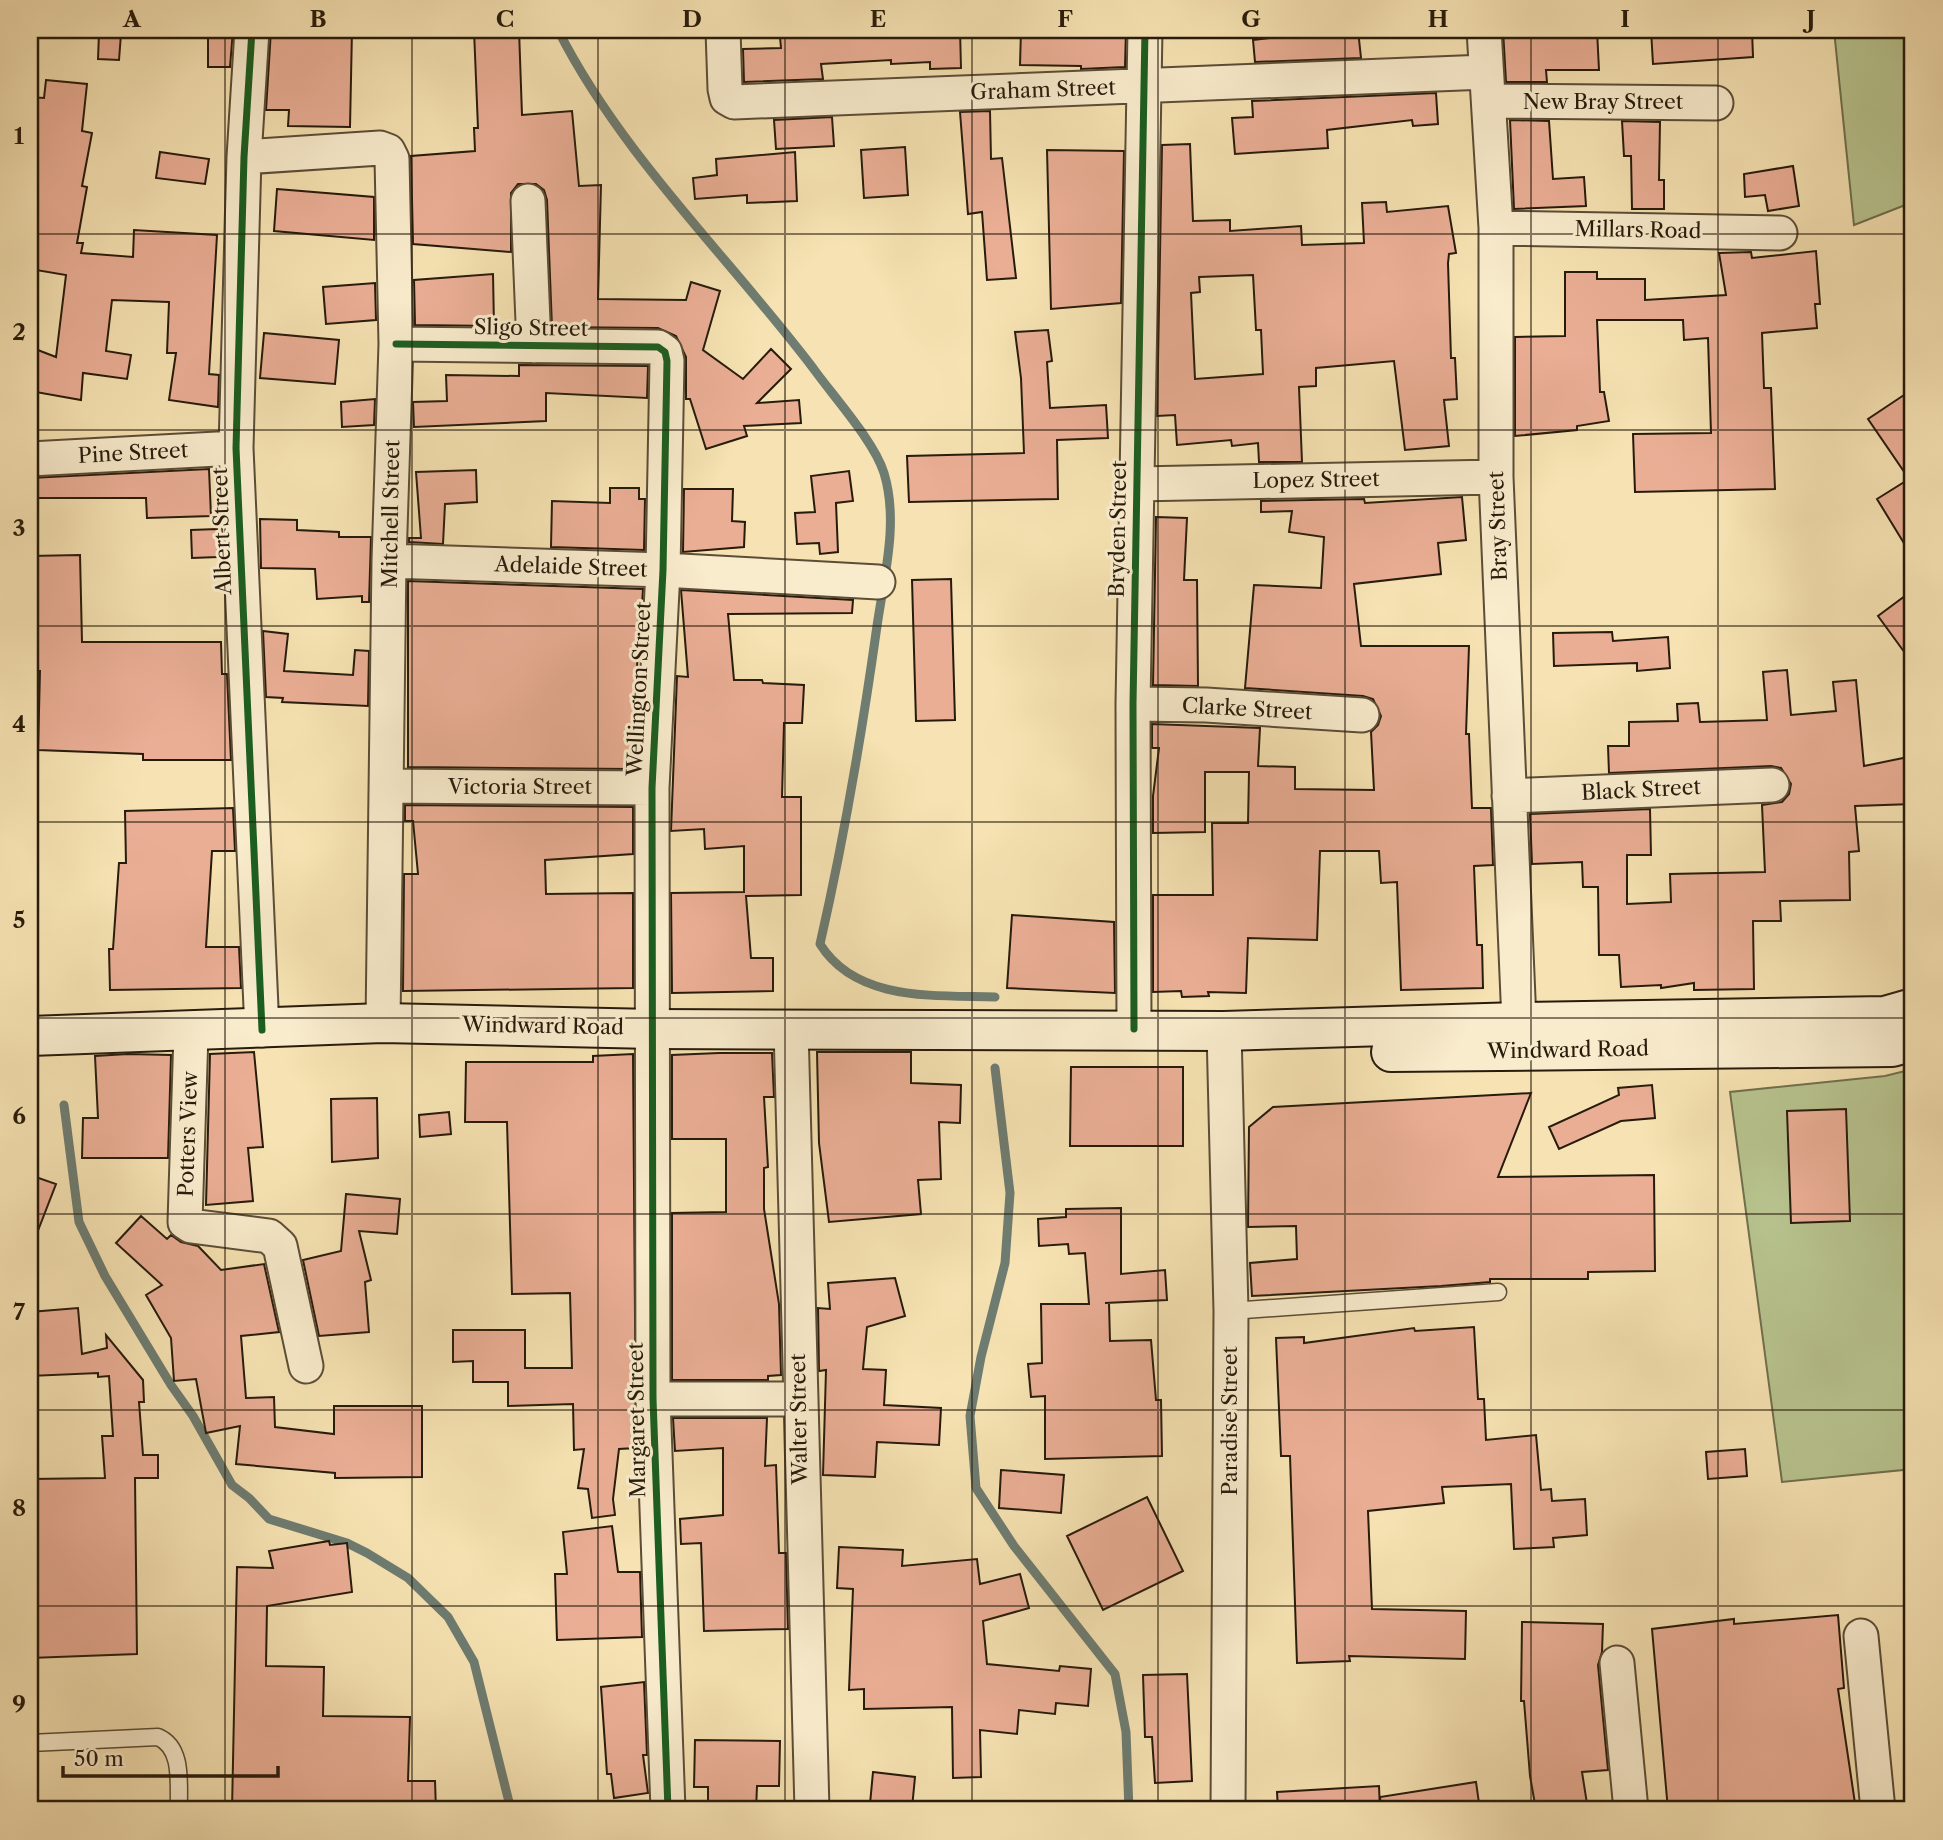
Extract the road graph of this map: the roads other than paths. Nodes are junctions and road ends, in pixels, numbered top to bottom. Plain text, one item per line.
1 (252, 30) edge
2 (723, 30) edge
3 (1145, 30) edge
4 (1484, 30) edge
5 (1144, 86) junction
6 (1488, 87) junction
7 (1717, 103) dead end
8 (244, 157) junction
9 (528, 201) dead end
10 (1496, 228) junction
11 (1780, 233) dead end
12 (396, 344) junction
13 (534, 346) junction
14 (666, 352) joint
15 (236, 448) junction
16 (30, 459) edge
17 (1496, 477) junction
18 (1137, 484) junction
19 (389, 561) junction
20 (663, 570) junction
21 (878, 582) dead end
22 (1133, 704) junction
23 (1362, 715) dead end
24 (1772, 785) dead end
25 (387, 786) junction
26 (652, 788) junction
27 (1509, 796) junction
28 (1913, 1008) edge
29 (1519, 1022) junction
30 (383, 1023) junction
31 (791, 1028) junction
32 (653, 1029) junction
33 (1134, 1029) junction
34 (262, 1030) junction
35 (1224, 1031) junction
36 (191, 1033) junction
37 (30, 1036) edge
38 (1913, 1041) edge
39 (1498, 1292) dead end
40 (1231, 1311) junction
41 (306, 1366) dead end
42 (653, 1399) junction
43 (798, 1399) junction
44 (1861, 1636) dead end
45 (1617, 1662) dead end
46 (30, 1743) edge
47 (179, 1810) edge
48 (668, 1810) edge
49 (812, 1810) edge
50 (1228, 1810) edge
51 (1631, 1810) edge
52 (1878, 1810) edge

1 - 8 street, Albert Street
2 - 5 street, Graham Street
3 - 5 street, Bryden Street
4 - 6 street, Bray Street
5 - 6 street, Graham Street
5 - 18 street, Bryden Street
6 - 7 street, New Bray Street
6 - 10 street, Bray Street
8 - 12 street, Mitchell Street
8 - 15 street, Albert Street
9 - 13 street
10 - 11 street, Millars Road
10 - 17 street, Bray Street
12 - 13 street, Sligo Street
12 - 19 street, Mitchell Street
13 - 14 street, Sligo Street
14 - 20 street, Wellington Street
15 - 16 street, Pine Street
15 - 34 street, Albert Street
17 - 18 street, Lopez Street
17 - 27 street, Bray Street
18 - 22 street, Bryden Street
19 - 20 street, Adelaide Street
19 - 25 street, Mitchell Street
20 - 21 street, Adelaide Street
20 - 26 street, Wellington Street
22 - 23 street, Clarke Street
22 - 33 street, Bryden Street
24 - 27 street, Black Street
25 - 26 street, Victoria Street
25 - 30 street, Mitchell Street
26 - 32 street, Wellington Street
27 - 29 street, Bray Street
28 - 29 main road, Windward Road
29 - 35 main road, Windward Road
30 - 32 main road, Windward Road
30 - 34 main road, Windward Road
31 - 32 main road, Windward Road
31 - 33 main road, Windward Road
31 - 43 street, Walter Street
32 - 42 street, Margaret Street
33 - 35 main road, Windward Road
34 - 36 main road, Windward Road
35 - 38 main road, Windward Road
35 - 40 street, Paradise Street
36 - 37 main road, Windward Road
36 - 41 street, Potters View
39 - 40 lane
40 - 50 street, Paradise Street
42 - 43 street
42 - 48 street, Margaret Street
43 - 49 street, Walter Street
44 - 52 street
45 - 51 street
46 - 47 lane

